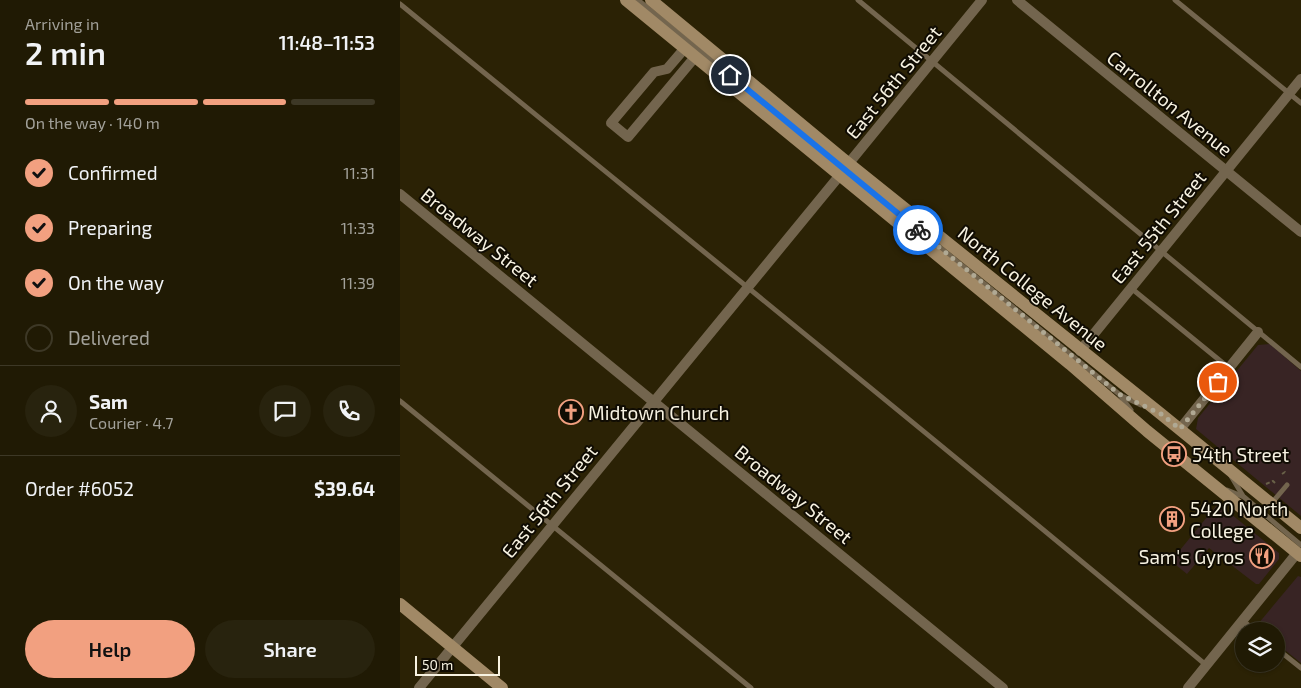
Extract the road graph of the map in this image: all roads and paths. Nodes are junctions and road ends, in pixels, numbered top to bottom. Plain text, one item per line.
1 (626, 0) edge
2 (638, 0) edge
3 (651, 0) edge
4 (858, 0) edge
5 (982, 0) edge
6 (1016, 0) edge
7 (1175, 0) edge
8 (400, 4) edge
9 (685, 48) junction
10 (695, 57) junction
11 (933, 61) junction
12 (667, 69) junction
13 (678, 78) junction
14 (1301, 79) edge
15 (1290, 94) junction
16 (1301, 103) edge
17 (849, 163) junction
18 (1226, 171) junction
19 (840, 175) junction
20 (400, 194) edge
21 (1301, 232) edge
22 (1162, 250) junction
23 (747, 288) junction
24 (1132, 288) junction
25 (1258, 332) junction
26 (1080, 351) junction
27 (1301, 367) edge
28 (1229, 368) junction
29 (1119, 394) junction
30 (400, 401) edge
31 (653, 401) junction
32 (1161, 414) junction
33 (1180, 429) junction
34 (1146, 432) junction
35 (1224, 464) junction
36 (1282, 474) dead end
37 (1287, 474) dead end
38 (1209, 483) junction
39 (1275, 483) dead end
40 (1287, 485) dead end
41 (1259, 486) dead end
42 (1244, 497) junction
43 (1271, 504) junction
44 (552, 526) junction
45 (1301, 528) edge
46 (1300, 550) edge
47 (400, 604) edge
48 (1243, 621) joint
49 (452, 647) junction
50 (1285, 655) edge
51 (1206, 665) junction
52 (1301, 668) edge
53 (419, 688) edge
54 (502, 688) edge
55 (751, 688) edge
56 (1003, 688) edge
57 (1188, 688) edge

1 - 9 main road, North College Avenue
2 - 29 lane, North College Avenue
3 - 17 main road, North College Avenue
4 - 11 lane
5 - 11 street, East 56th Street
6 - 18 street, Carrollton Avenue
7 - 15 lane
8 - 23 lane
9 - 10 main road, North College Avenue
9 - 12 street
10 - 13 street
10 - 19 main road, North College Avenue
11 - 17 street, East 56th Street
11 - 22 lane
12 - 13 lane
12 - 13 street
14 - 15 street, East 55th Street
15 - 16 lane
15 - 18 street, East 55th Street
17 - 26 main road, North College Avenue
18 - 21 street, Carrollton Avenue
18 - 22 street, East 55th Street
19 - 23 street, East 56th Street
19 - 34 main road, North College Avenue
20 - 31 street, Broadway Street
22 - 24 street, East 55th Street
22 - 25 lane
23 - 31 street, East 56th Street
23 - 51 lane
24 - 26 street, East 55th Street
24 - 28 lane
25 - 27 lane
25 - 28 street
26 - 32 main road, North College Avenue
28 - 33 street
29 - 32 lane, North College Avenue
29 - 34 lane, North College Avenue
30 - 44 lane
31 - 44 street, East 56th Street
31 - 56 street, Broadway Street
32 - 33 main road, North College Avenue
33 - 35 main road, North College Avenue
34 - 38 main road, North College Avenue
35 - 42 lane, North College Avenue
35 - 43 main road, North College Avenue
36 - 37 path
38 - 42 lane, North College Avenue
38 - 46 main road, North College Avenue
39 - 41 path
40 - 43 lane
42 - 46 lane, North College Avenue
43 - 45 main road, North College Avenue
44 - 49 street, East 56th Street
44 - 55 lane
46 - 48 street
47 - 49 main road
48 - 51 street
49 - 53 street, East 56th Street
49 - 54 main road
50 - 52 lane
51 - 57 street

